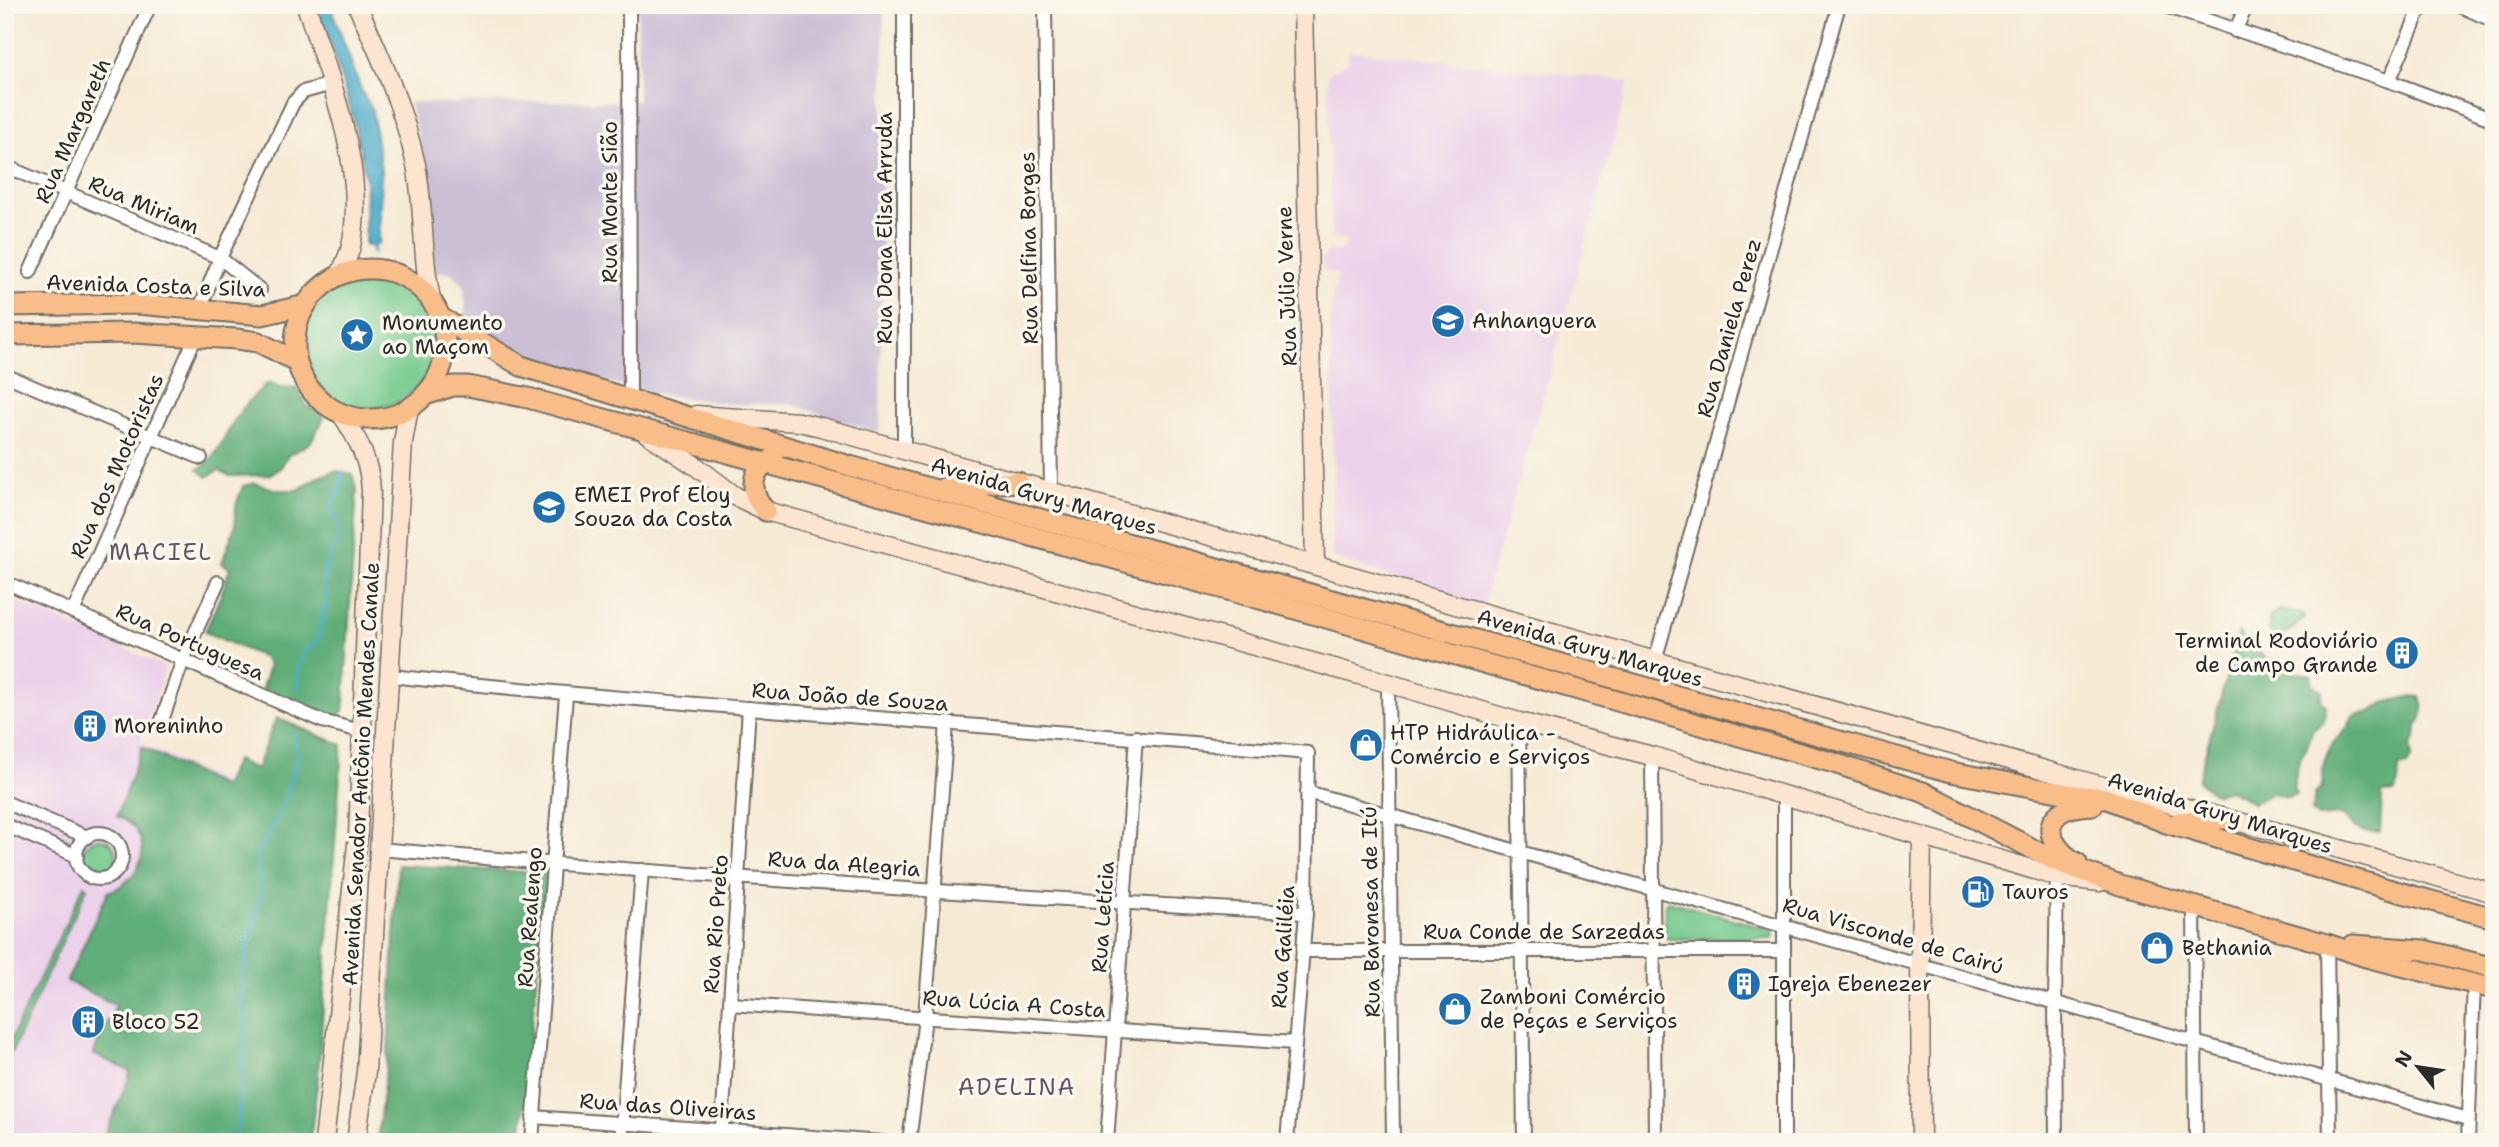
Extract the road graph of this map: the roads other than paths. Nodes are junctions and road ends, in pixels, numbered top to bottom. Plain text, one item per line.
1 (150, 5) edge
2 (306, 5) edge
3 (357, 5) edge
4 (629, 5) edge
5 (904, 5) edge
6 (1045, 5) edge
7 (1303, 5) edge
8 (1839, 5) edge
9 (2162, 5) edge
10 (2246, 5) edge
11 (2422, 5) edge
12 (2458, 5) edge
13 (2494, 21) edge
14 (2235, 31) junction
15 (2389, 81) junction
16 (332, 84) junction
17 (2494, 120) edge
18 (5, 166) edge
19 (66, 192) junction
20 (220, 258) junction
21 (30, 272) dead end
22 (340, 275) junction
23 (260, 290) dead end
24 (306, 305) junction
25 (5, 306) edge
26 (200, 308) junction
27 (436, 310) junction
28 (5, 335) edge
29 (196, 336) junction
30 (296, 361) junction
31 (5, 375) edge
32 (425, 395) junction
33 (630, 399) junction
34 (409, 408) junction
35 (676, 414) junction
36 (342, 415) junction
37 (637, 427) junction
38 (152, 436) junction
39 (904, 450) junction
40 (201, 458) dead end
41 (764, 463) junction
42 (850, 466) junction
43 (1018, 482) junction
44 (932, 488) junction
45 (1051, 491) junction
46 (766, 511) junction
47 (1315, 565) junction
48 (5, 582) edge
49 (218, 582) dead end
50 (73, 612) junction
51 (183, 660) junction
52 (1655, 661) junction
53 (390, 676) junction
54 (1388, 683) junction
55 (566, 695) junction
56 (749, 708) junction
57 (1519, 722) junction
58 (161, 723) dead end
59 (947, 723) junction
60 (360, 731) junction
61 (1136, 737) junction
62 (1308, 753) joint
63 (1652, 756) junction
64 (382, 786) junction
65 (2098, 791) junction
66 (1307, 792) junction
67 (1784, 793) junction
68 (10, 804) edge
69 (2126, 806) junction
70 (1389, 815) junction
71 (2224, 819) junction
72 (2166, 822) junction
73 (6, 825) edge
74 (358, 835) junction
75 (87, 837) junction
76 (1922, 837) junction
77 (2052, 838) junction
78 (379, 849) junction
79 (1521, 851) junction
80 (77, 856) junction
81 (553, 864) junction
82 (2057, 869) junction
83 (642, 870) junction
84 (738, 877) junction
85 (2120, 885) junction
86 (1653, 888) junction
87 (934, 890) junction
88 (2494, 892) edge
89 (1124, 903) junction
90 (2194, 905) junction
91 (1306, 913) junction
92 (2494, 918) edge
93 (1784, 925) junction
94 (2327, 944) junction
95 (1303, 951) junction
96 (1784, 951) junction
97 (1391, 952) junction
98 (1522, 952) junction
99 (1654, 952) junction
100 (1920, 963) junction
101 (2494, 968) edge
102 (2474, 982) junction
103 (2494, 989) edge
104 (2055, 1003) junction
105 (730, 1004) junction
106 (925, 1018) junction
107 (1114, 1031) junction
108 (2195, 1041) junction
109 (1296, 1043) junction
110 (2329, 1080) junction
111 (533, 1117) junction
112 (2468, 1119) junction
113 (622, 1123) junction
114 (721, 1136) edge
115 (324, 1142) edge
116 (356, 1142) edge
117 (531, 1142) edge
118 (621, 1142) edge
119 (883, 1142) edge
120 (909, 1142) edge
121 (1107, 1142) edge
122 (1287, 1142) edge
123 (1393, 1142) edge
124 (1524, 1142) edge
125 (1655, 1142) edge
126 (1784, 1142) edge
127 (1921, 1142) edge
128 (2056, 1142) edge
129 (2196, 1142) edge
130 (2330, 1142) edge
131 (2468, 1142) edge

1 - 19 street, Rua Margareth
2 - 16 main road
3 - 27 main road
4 - 33 street, Rua Monte Sião
5 - 39 street, Rua Dona Elisa Arruda
6 - 45 street, Rua Delfina Borges
7 - 47 main road, Rua Júlio Verne
8 - 52 street, Rua Daniela Perez
9 - 14 street
10 - 14 street
11 - 15 street
12 - 13 street
14 - 15 street
15 - 17 street
16 - 20 street
16 - 22 main road
18 - 19 street, Rua Miriam
19 - 20 street, Rua Miriam
19 - 21 street, Rua Margareth
20 - 23 street, Rua Miriam
20 - 26 street
22 - 24 main road
22 - 27 main road
24 - 26 main road, Avenida Costa e Silva
24 - 30 main road
25 - 26 main road, Avenida Costa e Silva
27 - 32 main road
27 - 33 main road, Avenida Gury Marques
28 - 29 main road
29 - 30 main road
29 - 38 street, Rua dos Motoristas
30 - 36 main road
31 - 38 street
32 - 34 main road
32 - 37 main road, Avenida Gury Marques
33 - 35 main road, Avenida Gury Marques
34 - 36 main road
34 - 53 main road, Avenida Senador Antônio Mendes Canale
35 - 39 main road, Avenida Gury Marques
35 - 42 main road, Avenida Gury Marques
36 - 60 main road, Avenida Senador Antônio Mendes Canale
37 - 41 main road, Avenida Gury Marques
37 - 46 main road, Avenida Gury Marques
38 - 40 street
38 - 50 street, Rua dos Motoristas
39 - 43 main road, Avenida Gury Marques
41 - 42 main road
41 - 46 main road
41 - 82 main road, Avenida Gury Marques
42 - 44 main road, Avenida Gury Marques
43 - 44 main road
43 - 45 main road, Avenida Gury Marques
44 - 65 main road, Avenida Gury Marques
45 - 47 main road, Avenida Gury Marques
46 - 54 main road, Avenida Gury Marques
47 - 52 main road, Avenida Gury Marques
48 - 50 street, Rua Portuguesa
49 - 51 street
50 - 51 street, Rua Portuguesa
51 - 58 street
51 - 60 street, Rua Portuguesa
52 - 65 main road, Avenida Gury Marques
53 - 55 street, Rua João de Souza
53 - 64 main road, Avenida Senador Antônio Mendes Canale
54 - 57 main road, Avenida Gury Marques
54 - 70 street, Rua Baronesa de Itú
55 - 56 street, Rua João de Souza
55 - 81 street, Rua Realengo
56 - 59 street, Rua João de Souza
56 - 84 street, Rua Rio Preto
57 - 63 main road, Avenida Gury Marques
57 - 79 street
59 - 61 street, Rua João de Souza
59 - 87 street
60 - 64 main road
60 - 74 main road, Avenida Senador Antônio Mendes Canale
61 - 62 street, Rua João de Souza
61 - 89 street, Rua Letícia
62 - 66 street, Rua Galiléia
63 - 67 main road, Avenida Gury Marques
63 - 86 street
64 - 78 main road, Avenida Senador Antônio Mendes Canale
65 - 69 main road, Avenida Gury Marques
65 - 71 main road, Avenida Gury Marques
66 - 70 street, Rua Visconde de Cairú
66 - 91 street, Rua Galiléia
67 - 76 main road, Avenida Gury Marques
67 - 93 street
68 - 73 street
68 - 75 street
69 - 72 main road, Avenida Gury Marques
69 - 77 main road
70 - 79 street, Rua Visconde de Cairú
70 - 97 street, Rua Baronesa de Itú
71 - 72 main road
71 - 88 main road, Avenida Gury Marques
72 - 92 main road, Avenida Gury Marques
73 - 80 street
74 - 78 main road
74 - 115 main road, Avenida Senador Antônio Mendes Canale
75 - 80 street
75 - 80 street
76 - 82 main road, Avenida Gury Marques
76 - 100 main road
77 - 82 street
77 - 85 main road
78 - 81 street, Rua da Alegria
78 - 116 main road, Avenida Senador Antônio Mendes Canale
79 - 86 street, Rua Visconde de Cairú
79 - 98 street
81 - 83 street, Rua da Alegria
81 - 111 street, Rua Realengo
82 - 85 main road, Avenida Gury Marques
82 - 104 street
83 - 84 street, Rua da Alegria
83 - 113 street
84 - 87 street, Rua da Alegria
84 - 105 street, Rua Rio Preto
85 - 90 main road, Avenida Gury Marques
86 - 93 street, Rua Visconde de Cairú
86 - 99 street
87 - 89 street, Rua da Alegria
87 - 106 street
89 - 91 street, Rua da Alegria
89 - 107 street, Rua Letícia
90 - 94 main road, Avenida Gury Marques
90 - 108 street
91 - 95 street, Rua Galiléia
93 - 96 street
93 - 100 street, Rua Visconde de Cairú
94 - 101 main road
94 - 102 main road, Avenida Gury Marques
94 - 110 street
95 - 97 street, Rua Conde de Sarzedas
95 - 109 street, Rua Galiléia
96 - 99 street, Rua Conde de Sarzedas
96 - 126 street
97 - 98 street, Rua Conde de Sarzedas
97 - 123 street, Rua Baronesa de Itú
98 - 99 street, Rua Conde de Sarzedas
98 - 124 street
99 - 125 street
100 - 104 street, Rua Visconde de Cairú
100 - 127 main road
102 - 103 main road, Avenida Gury Marques
102 - 112 street
104 - 108 street, Rua Visconde de Cairú
104 - 128 street
105 - 106 street, Rua Lúcia A Costa
105 - 114 street, Rua Rio Preto
106 - 107 street, Rua Lúcia A Costa
106 - 120 street
107 - 109 street, Rua Lúcia A Costa
107 - 121 street, Rua Letícia
108 - 110 street, Rua Visconde de Cairú
108 - 129 street
109 - 122 street, Rua Galiléia
110 - 112 street, Rua Visconde de Cairú
110 - 130 street
111 - 113 street, Rua das Oliveiras
111 - 117 street, Rua Realengo
112 - 131 street
113 - 114 street, Rua das Oliveiras
113 - 118 street
114 - 119 street, Rua das Oliveiras

